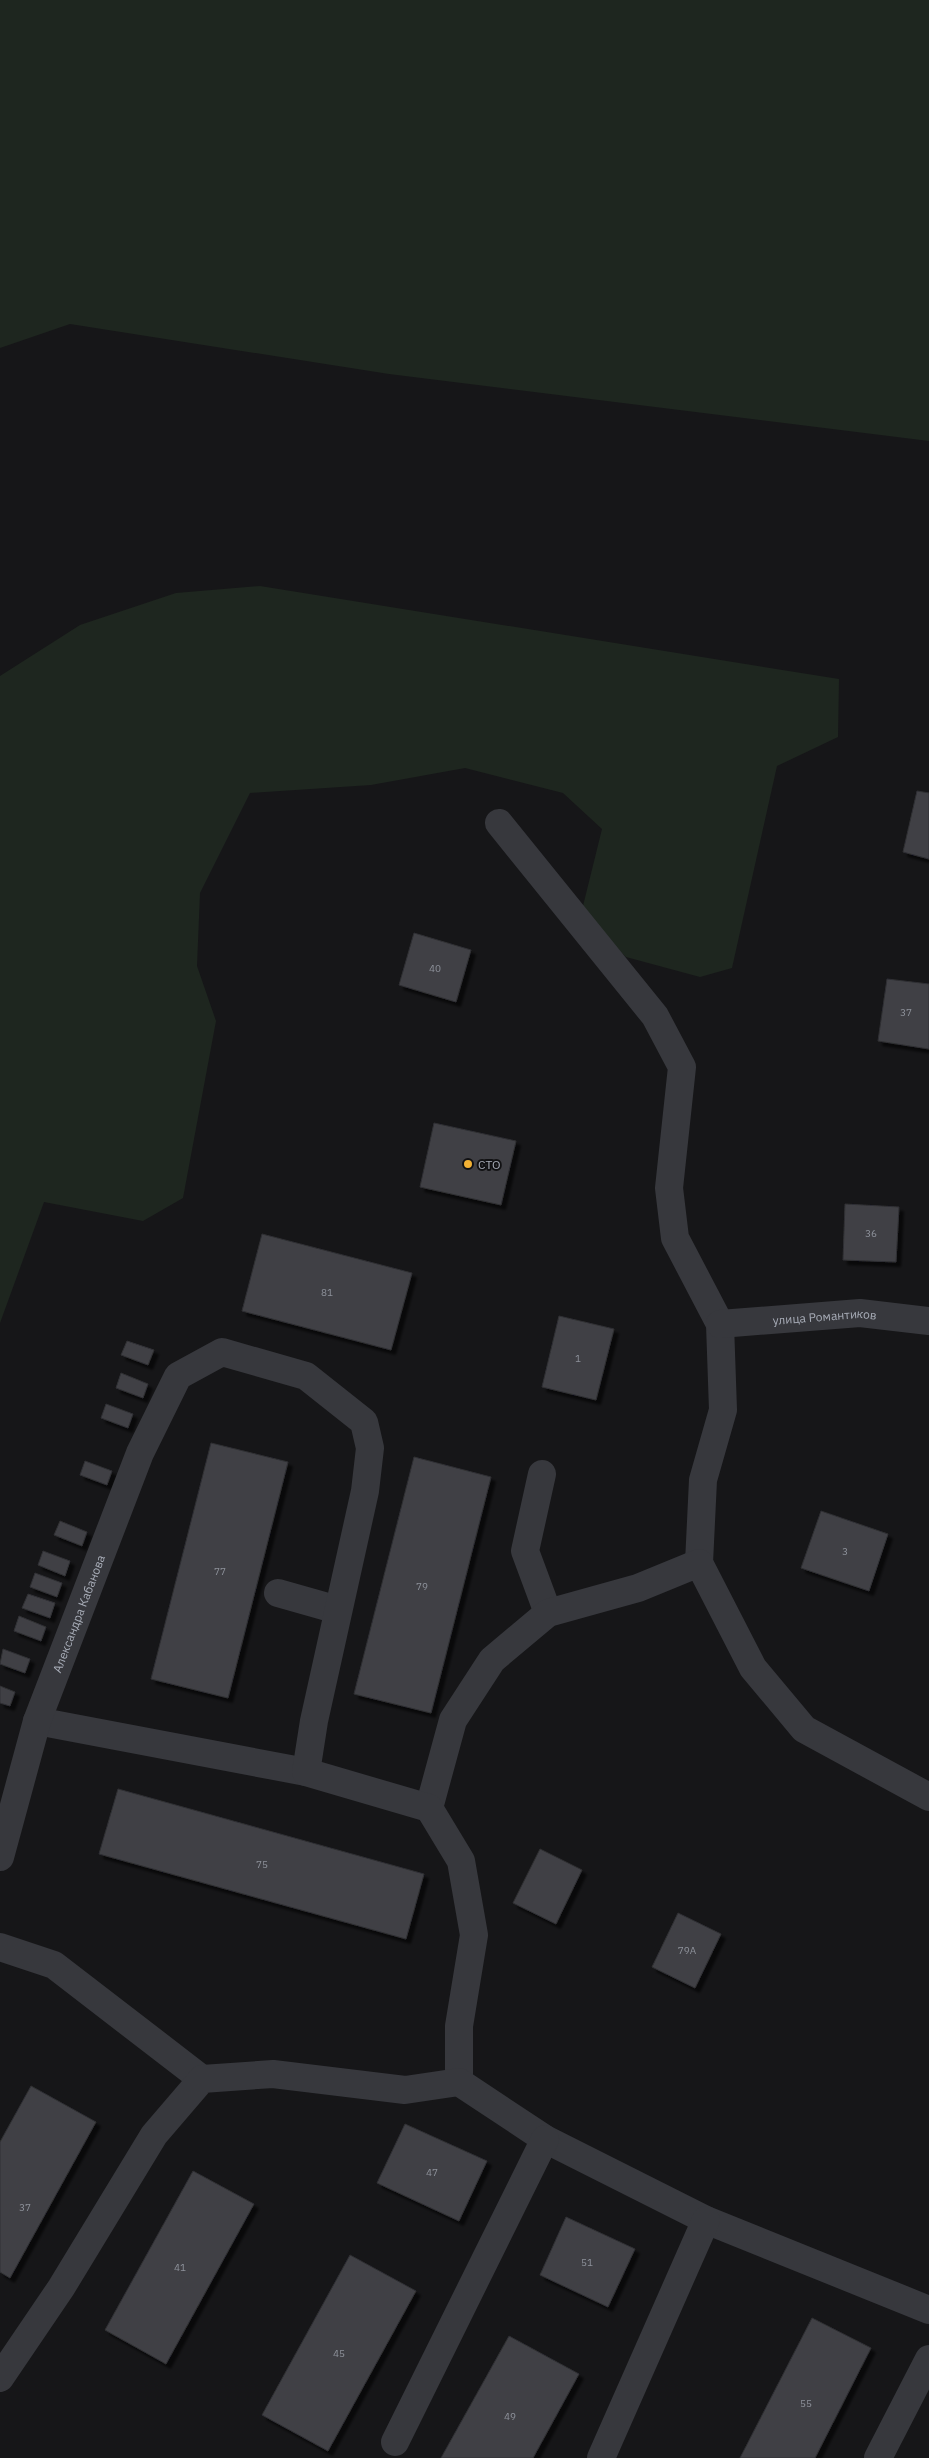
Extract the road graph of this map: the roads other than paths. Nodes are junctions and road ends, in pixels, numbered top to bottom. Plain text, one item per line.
1 (499, 823) dead end
2 (929, 1322) edge
3 (720, 1324) junction
4 (542, 1474) dead end
5 (699, 1563) junction
6 (278, 1593) dead end
7 (338, 1610) junction
8 (548, 1613) junction
9 (36, 1721) junction
10 (306, 1772) junction
11 (929, 1797) edge
12 (429, 1808) junction
13 (0, 1857) edge
14 (0, 1947) edge
15 (202, 2079) junction
16 (459, 2082) junction
17 (545, 2138) junction
18 (706, 2220) junction
19 (929, 2310) edge
20 (929, 2359) edge
21 (1, 2371) edge
22 (395, 2442) dead end
23 (600, 2458) edge
24 (878, 2458) edge

1 - 3 street
2 - 3 street, улица Романтиков
3 - 5 street
4 - 8 street
5 - 8 street
5 - 11 street
6 - 7 street
7 - 9 street, Александра Кабанова
7 - 10 street
8 - 12 street
9 - 10 street
9 - 13 street, Александра Кабанова
10 - 12 street
12 - 16 street
14 - 15 street
15 - 16 street
15 - 21 street
16 - 17 street
17 - 18 street
17 - 22 street
18 - 19 street
18 - 23 street
20 - 24 street

